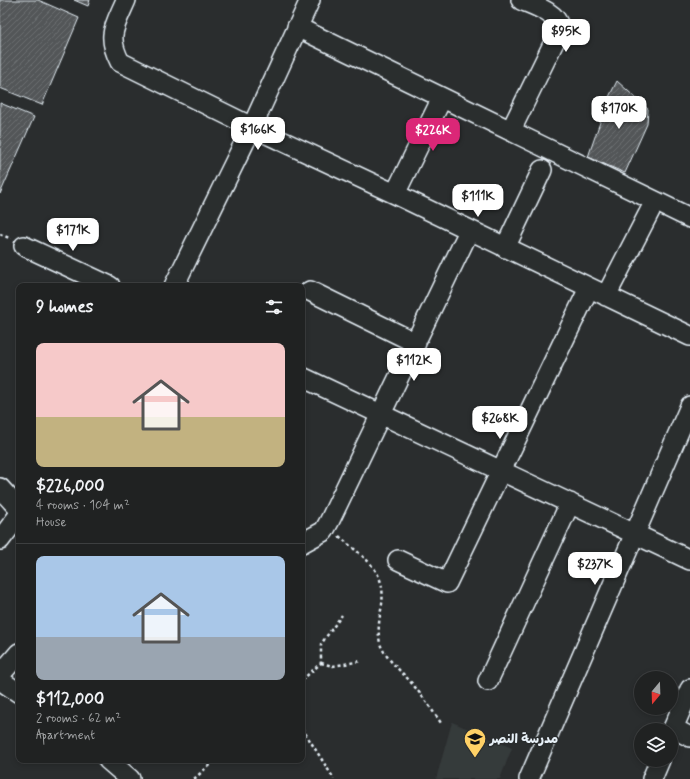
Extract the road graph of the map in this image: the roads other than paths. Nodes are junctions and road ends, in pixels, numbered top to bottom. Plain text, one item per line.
1 (126, 0) edge
2 (310, 0) edge
3 (521, 0) edge
4 (297, 27) junction
5 (442, 98) junction
6 (252, 127) junction
7 (511, 130) junction
8 (542, 170) dead end
9 (395, 194) junction
10 (655, 201) junction
11 (690, 218) edge
12 (469, 231) junction
13 (24, 246) dead end
14 (505, 248) junction
15 (104, 283) edge
16 (175, 283) edge
17 (310, 291) dead end
18 (598, 292) junction
19 (690, 336) edge
20 (416, 343) junction
21 (305, 378) edge
22 (690, 406) edge
23 (381, 415) junction
24 (502, 471) junction
25 (0, 488) edge
26 (570, 503) junction
27 (16, 506) edge
28 (16, 519) edge
29 (635, 534) junction
30 (0, 540) edge
31 (305, 541) edge
32 (398, 560) dead end
33 (690, 560) edge
34 (16, 656) edge
35 (0, 675) edge
36 (0, 680) edge
37 (488, 681) dead end
38 (690, 689) edge
39 (16, 691) edge
40 (675, 723) edge
41 (678, 733) edge
42 (690, 737) edge
43 (111, 763) edge
44 (657, 767) edge
45 (130, 779) edge
46 (529, 779) edge
47 (652, 779) edge

1 - 6 street
2 - 4 street
3 - 7 street
4 - 5 street
4 - 6 street
5 - 7 street
5 - 9 street
6 - 9 street
6 - 16 street
7 - 10 street
8 - 14 street
9 - 12 street
10 - 11 street
10 - 18 street
12 - 14 street
12 - 20 street
13 - 15 street
14 - 18 street
17 - 20 street
18 - 19 street
18 - 24 street
20 - 23 street
21 - 23 street
22 - 29 street
23 - 24 street
23 - 31 street
24 - 26 street
24 - 32 street
25 - 27 street
26 - 29 street
26 - 37 street
28 - 30 street
29 - 33 street
29 - 46 street
34 - 35 street
36 - 39 street
38 - 40 street
41 - 42 street
43 - 45 street
44 - 47 street

